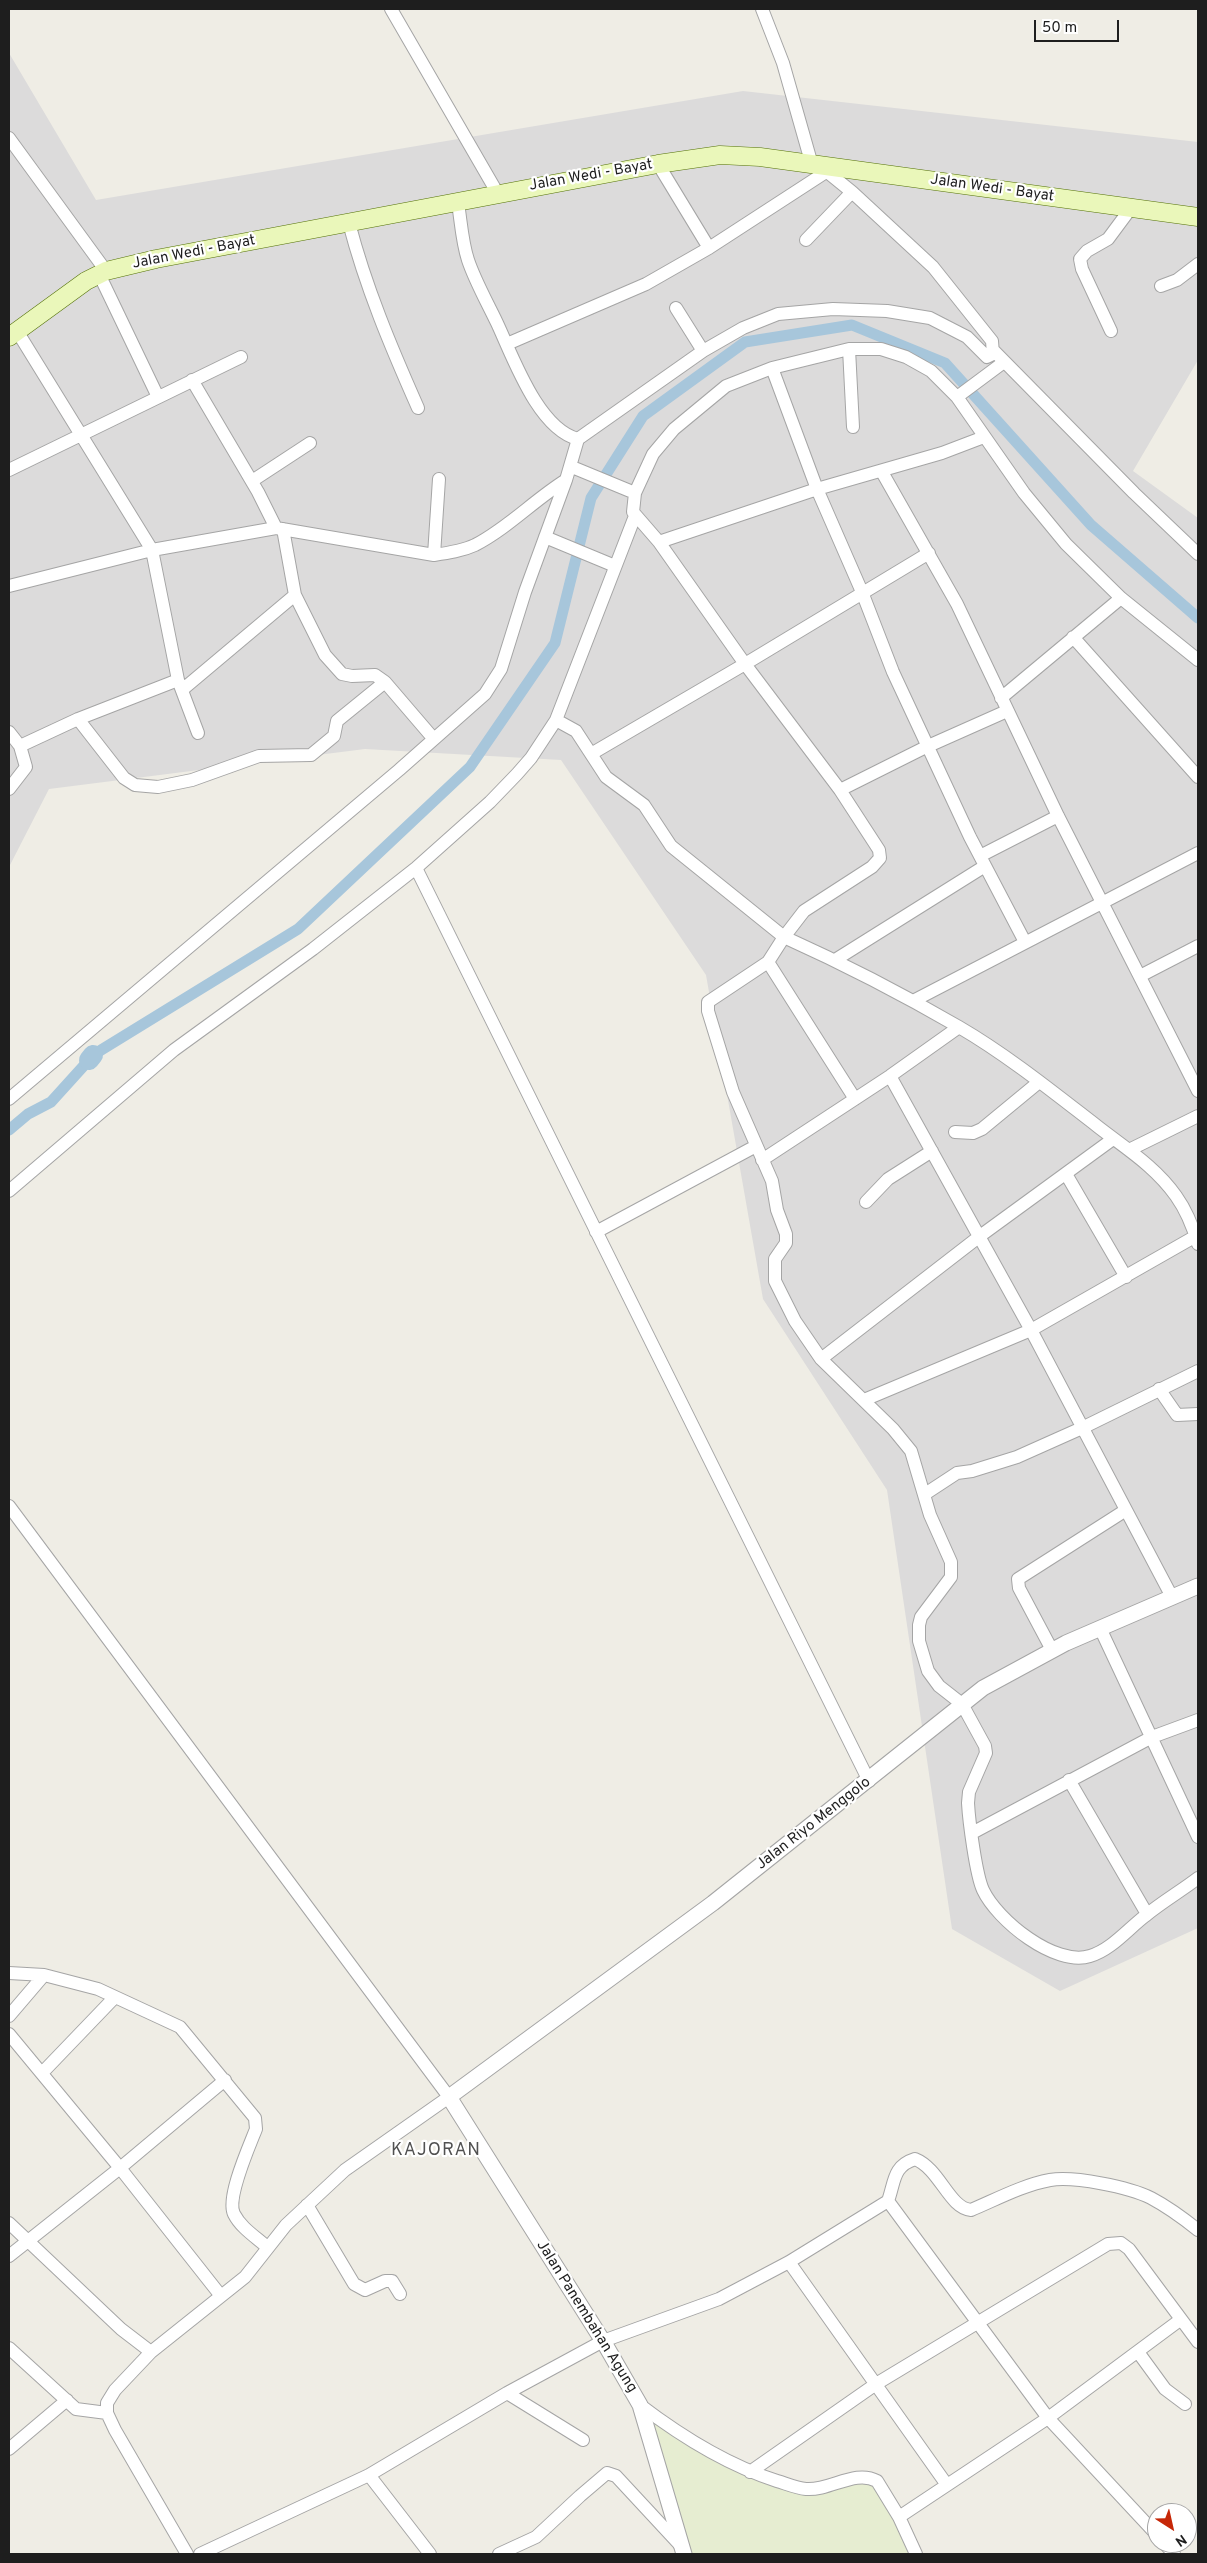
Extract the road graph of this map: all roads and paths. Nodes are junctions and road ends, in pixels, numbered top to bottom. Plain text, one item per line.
1 (391, 9) edge
2 (762, 9) edge
3 (9, 138) edge
4 (13, 151) edge
5 (658, 164) junction
6 (819, 168) junction
7 (852, 192) junction
8 (498, 194) junction
9 (458, 203) junction
10 (1131, 208) junction
11 (1198, 217) edge
12 (349, 223) junction
13 (806, 240) dead end
14 (709, 248) junction
15 (1198, 264) edge
16 (102, 272) junction
17 (1161, 286) dead end
18 (676, 308) dead end
19 (1111, 331) dead end
20 (13, 334) edge
21 (507, 344) junction
22 (849, 349) junction
23 (704, 350) junction
24 (994, 351) junction
25 (241, 357) dead end
26 (1004, 362) junction
27 (772, 368) junction
28 (192, 380) junction
29 (958, 396) junction
30 (158, 397) junction
31 (418, 408) dead end
32 (854, 427) dead end
33 (79, 434) junction
34 (984, 437) junction
35 (578, 439) junction
36 (310, 443) dead end
37 (575, 468) junction
38 (9, 470) edge
39 (882, 472) junction
40 (439, 479) dead end
41 (566, 480) junction
42 (252, 481) junction
43 (816, 489) junction
44 (630, 491) junction
45 (635, 516) junction
46 (280, 528) junction
47 (547, 538) junction
48 (659, 542) junction
49 (152, 550) junction
50 (929, 553) junction
51 (1198, 554) edge
52 (434, 555) junction
53 (612, 565) junction
54 (9, 586) edge
55 (862, 592) junction
56 (295, 595) junction
57 (1121, 598) junction
58 (1073, 637) junction
59 (1198, 660) edge
60 (745, 664) junction
61 (385, 682) junction
62 (180, 685) junction
63 (1001, 698) junction
64 (1007, 711) junction
65 (78, 719) junction
66 (556, 720) junction
67 (9, 732) edge
68 (198, 733) dead end
69 (433, 738) junction
70 (20, 746) junction
71 (926, 747) junction
72 (591, 754) junction
73 (1198, 777) edge
74 (9, 789) edge
75 (840, 790) junction
76 (1058, 816) junction
77 (1198, 853) edge
78 (982, 861) junction
79 (416, 868) junction
80 (1102, 902) junction
81 (784, 937) junction
82 (1025, 942) junction
83 (1198, 946) edge
84 (835, 960) junction
85 (768, 962) junction
86 (1140, 976) junction
87 (913, 1001) junction
88 (959, 1027) junction
89 (890, 1076) junction
90 (1039, 1082) junction
91 (1198, 1090) edge
92 (9, 1098) edge
93 (855, 1099) junction
94 (1198, 1116) edge
95 (955, 1132) dead end
96 (1113, 1139) junction
97 (756, 1146) junction
98 (1131, 1149) junction
99 (932, 1151) junction
100 (762, 1160) junction
101 (1066, 1174) junction
102 (9, 1192) edge
103 (866, 1202) dead end
104 (596, 1232) junction
105 (980, 1236) junction
106 (1197, 1240) edge
107 (1126, 1277) junction
108 (1031, 1330) junction
109 (821, 1358) junction
110 (1198, 1371) edge
111 (1159, 1389) junction
112 (864, 1400) junction
113 (1198, 1414) edge
114 (1082, 1428) junction
115 (925, 1494) junction
116 (9, 1506) edge
117 (1126, 1510) junction
118 (1198, 1586) edge
119 (1172, 1597) junction
120 (1100, 1628) junction
121 (1052, 1650) junction
122 (962, 1704) junction
123 (1198, 1720) edge
124 (1152, 1737) junction
125 (1069, 1780) junction
126 (869, 1781) junction
127 (972, 1833) junction
128 (1198, 1837) edge
129 (1198, 1878) edge
130 (1147, 1914) junction
131 (9, 1972) edge
132 (44, 1975) junction
133 (115, 1997) junction
134 (9, 2016) edge
135 (9, 2034) edge
136 (42, 2073) junction
137 (225, 2080) junction
138 (449, 2097) junction
139 (120, 2168) junction
140 (888, 2201) junction
141 (307, 2205) junction
142 (9, 2223) edge
143 (1198, 2230) edge
144 (27, 2242) junction
145 (267, 2247) junction
146 (9, 2256) edge
147 (789, 2262) junction
148 (400, 2294) dead end
149 (221, 2296) junction
150 (1180, 2320) junction
151 (980, 2322) junction
152 (1198, 2342) edge
153 (9, 2348) edge
154 (607, 2348) junction
155 (151, 2352) junction
156 (1138, 2352) junction
157 (876, 2384) junction
158 (507, 2393) junction
159 (67, 2400) junction
160 (1185, 2404) dead end
161 (640, 2405) junction
162 (107, 2413) junction
163 (1048, 2418) junction
164 (582, 2440) dead end
165 (9, 2449) edge
166 (750, 2472) junction
167 (370, 2476) junction
168 (947, 2485) junction
169 (899, 2517) junction
170 (1147, 2525) edge
171 (185, 2550) edge
172 (682, 2550) edge
173 (200, 2554) edge
174 (430, 2554) edge
175 (499, 2554) edge
176 (916, 2554) edge

1 - 8 street
2 - 6 street
3 - 4 street
4 - 16 street
5 - 6 main road, Jalan Wedi - Bayat
5 - 8 main road, Jalan Wedi - Bayat
5 - 14 street
6 - 7 street
6 - 10 main road, Jalan Wedi - Bayat
6 - 14 street
7 - 13 street
7 - 24 street
8 - 9 main road, Jalan Wedi - Bayat
9 - 12 main road, Jalan Wedi - Bayat
9 - 21 street
10 - 11 main road, Jalan Wedi - Bayat
10 - 19 street
12 - 16 main road, Jalan Wedi - Bayat
12 - 31 street
14 - 21 street
15 - 17 street
16 - 20 main road, Jalan Wedi - Bayat
16 - 30 street
18 - 23 street
20 - 33 street
21 - 35 street
22 - 27 street
22 - 29 street
22 - 32 street
23 - 24 street
23 - 35 street
24 - 26 street
25 - 28 street
26 - 29 street
26 - 51 street
27 - 43 street
27 - 44 street
28 - 30 street
28 - 42 street
29 - 34 street
30 - 33 street
33 - 38 street
33 - 49 street
34 - 39 street
34 - 57 street
35 - 37 street
36 - 42 street
37 - 41 street
37 - 44 street
39 - 43 street
39 - 50 street
40 - 52 street
41 - 47 street
41 - 52 street
42 - 46 street
43 - 48 street
43 - 55 street
44 - 45 street
45 - 48 street
45 - 53 street
46 - 49 street
46 - 52 street
46 - 56 street
47 - 53 street
47 - 69 street
48 - 60 street
49 - 54 street
49 - 62 street
50 - 55 street
50 - 63 street
53 - 66 street
55 - 60 street
55 - 71 street
56 - 61 street
56 - 62 street
57 - 58 street
57 - 59 street
58 - 63 street
58 - 73 street
60 - 72 street
60 - 75 street
61 - 65 street
61 - 69 street
62 - 65 street
62 - 68 street
63 - 64 street
64 - 71 street
64 - 76 street
65 - 70 street
66 - 72 street
66 - 79 street
67 - 70 street
69 - 92 street
70 - 74 street
71 - 75 street
71 - 78 street
72 - 81 street
75 - 81 street
76 - 78 street
76 - 80 street
77 - 80 street
78 - 82 street
78 - 84 street
79 - 102 street
79 - 104 street
80 - 82 street
80 - 86 street
81 - 84 street
81 - 85 street
82 - 87 street
83 - 86 street
84 - 87 street
85 - 93 street
85 - 97 street
86 - 91 street
87 - 88 street
88 - 89 street
88 - 90 street
89 - 93 street
89 - 99 street
90 - 95 street
90 - 96 street
93 - 100 street
94 - 98 street
96 - 98 street
96 - 101 street
97 - 100 street
97 - 104 street
98 - 106 street
99 - 103 street
99 - 105 street
100 - 109 street
101 - 105 street
101 - 107 street
104 - 126 street
105 - 108 street
105 - 109 street
106 - 107 street
107 - 108 street
108 - 112 street
108 - 114 street
109 - 112 street
110 - 111 street
111 - 113 street
111 - 114 street
112 - 115 street
114 - 115 street
114 - 117 street
115 - 122 street
116 - 138 street
117 - 119 street
117 - 121 street
118 - 119 street, Jalan Riyo Menggolo
119 - 120 street, Jalan Riyo Menggolo
120 - 121 street, Jalan Riyo Menggolo
120 - 124 street
121 - 122 street, Jalan Riyo Menggolo
122 - 126 street, Jalan Riyo Menggolo
122 - 127 street
123 - 124 street
124 - 125 street
124 - 128 street
125 - 127 street
125 - 130 street
126 - 138 street, Jalan Riyo Menggolo
127 - 130 street
129 - 130 street
131 - 132 street
132 - 133 street
132 - 134 street
133 - 136 street
133 - 137 street
135 - 136 street
136 - 139 street
137 - 139 street
137 - 145 street
138 - 141 street
138 - 154 street, Jalan Panembahan Agung
139 - 144 street
139 - 149 street
140 - 143 street
140 - 147 street
140 - 151 street
141 - 145 street
141 - 148 street
142 - 144 street
144 - 146 street
144 - 155 street
145 - 149 street
147 - 154 street
147 - 157 street
149 - 155 street
150 - 151 street
150 - 152 street
150 - 156 street
151 - 157 street
151 - 163 street
153 - 159 street
154 - 158 street
154 - 161 street, Jalan Panembahan Agung
155 - 162 street
156 - 160 street
156 - 163 street
157 - 166 street
157 - 168 street
158 - 164 street
158 - 167 street
159 - 162 street
159 - 165 street
161 - 166 street
161 - 172 street, Jalan Panembahan Agung
162 - 171 street
163 - 168 street
163 - 170 street
166 - 169 street
167 - 173 street
167 - 174 street
168 - 169 street
169 - 176 street
172 - 175 street

